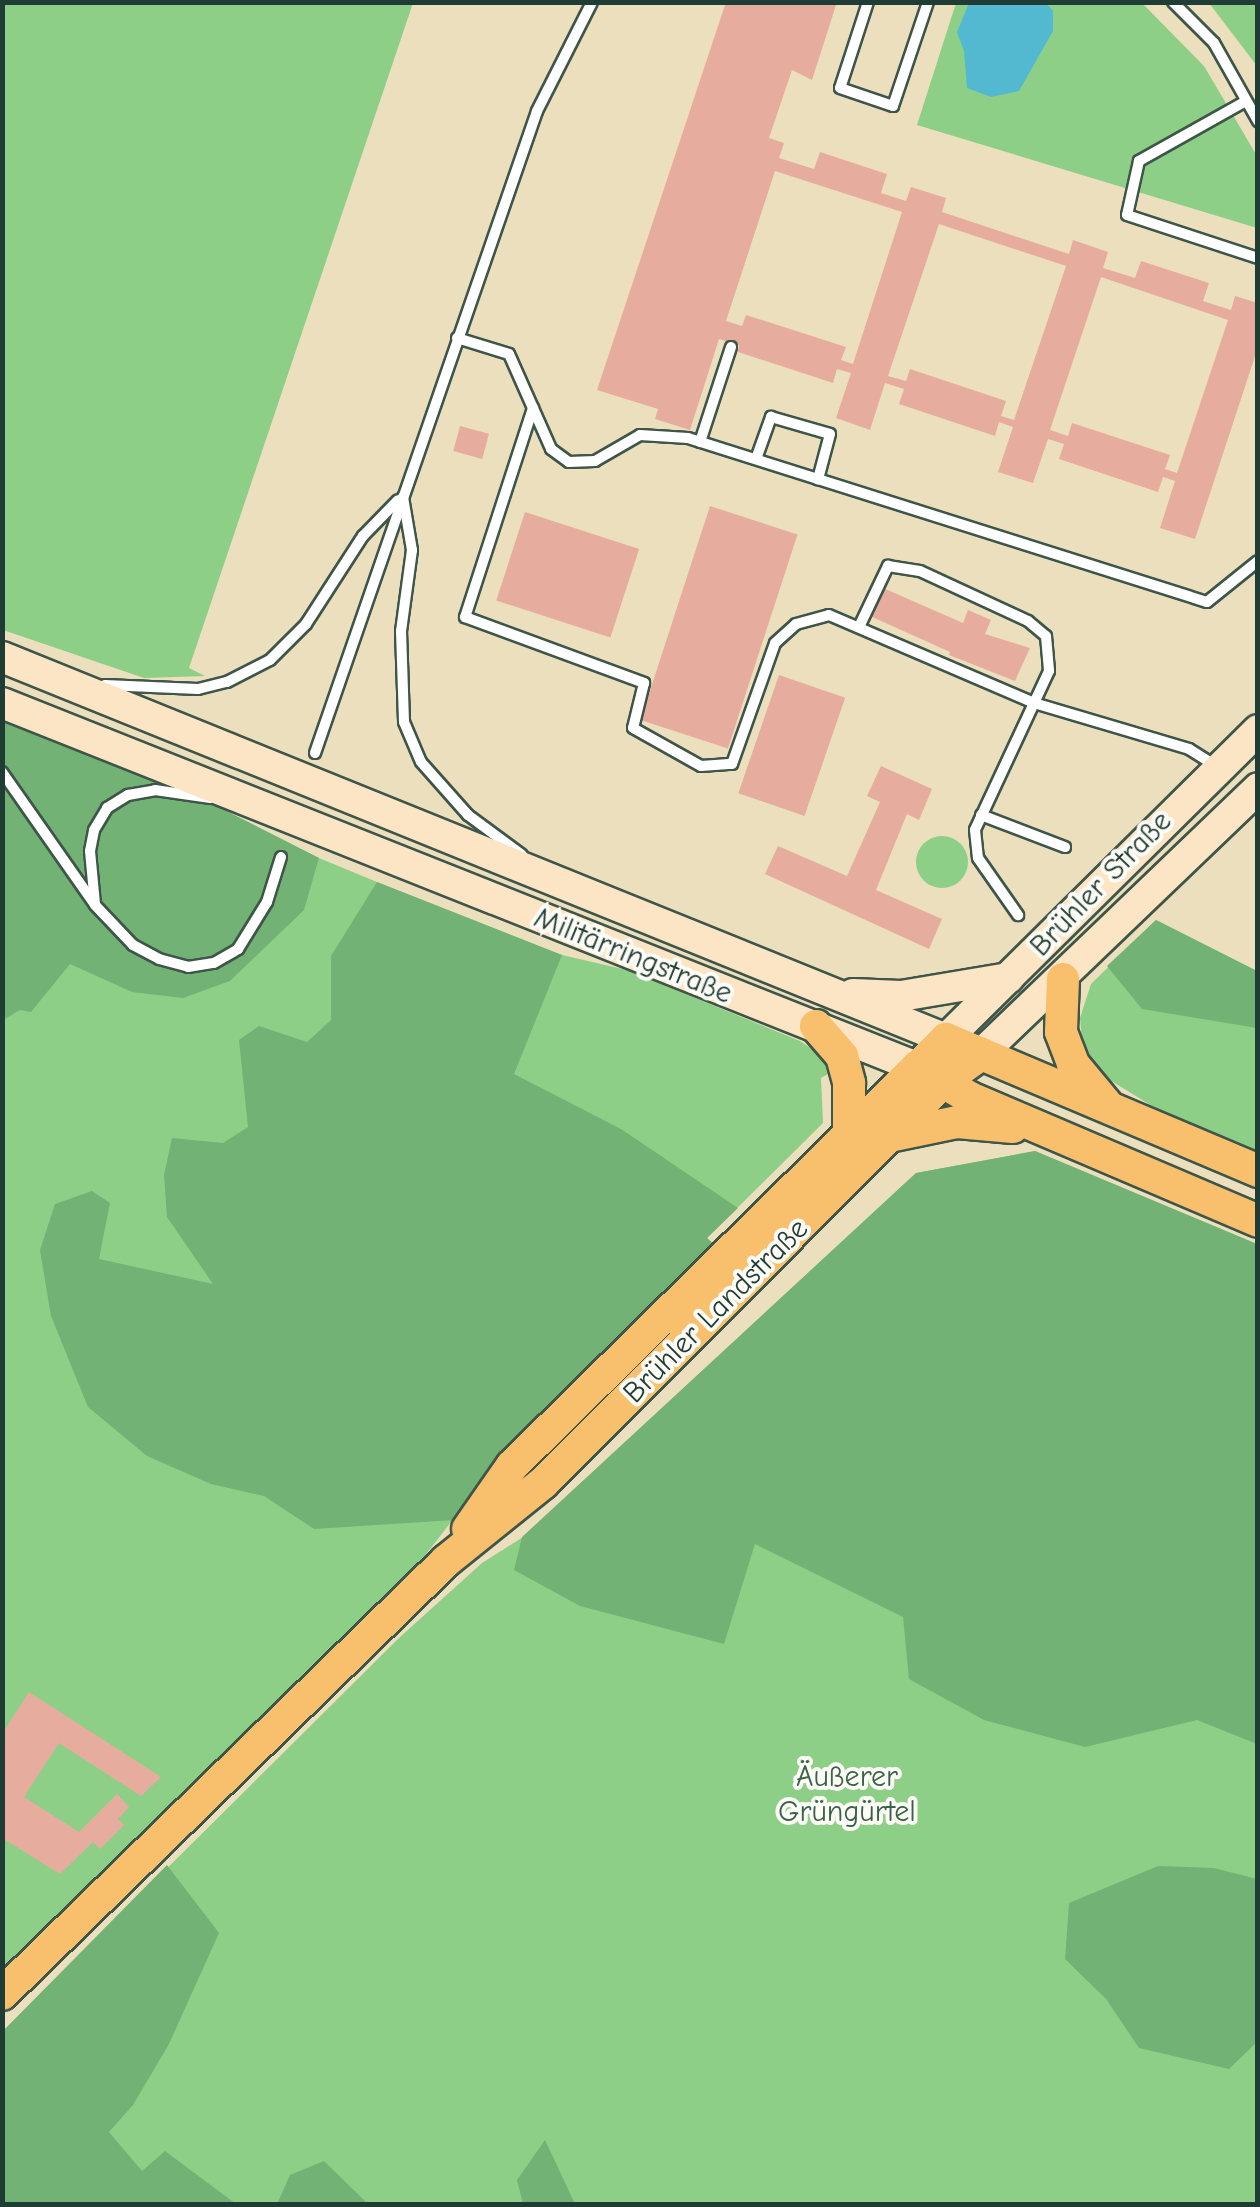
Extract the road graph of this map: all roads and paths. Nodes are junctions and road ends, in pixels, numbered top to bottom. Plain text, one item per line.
1 (592, 2) edge
2 (868, 2) edge
3 (928, 2) edge
4 (1173, 2) edge
5 (1246, 100) junction
6 (1258, 121) edge
7 (1258, 258) edge
8 (457, 338) junction
9 (731, 346) dead end
10 (533, 408) junction
11 (700, 442) junction
12 (756, 460) junction
13 (818, 479) junction
14 (403, 496) junction
15 (1258, 561) edge
16 (859, 628) junction
17 (2, 657) edge
18 (58, 680) junction
19 (2, 703) edge
20 (1034, 703) junction
21 (1258, 730) edge
22 (315, 753) dead end
23 (1218, 766) junction
24 (2, 772) edge
25 (1252, 793) edge
26 (237, 800) junction
27 (981, 815) junction
28 (1064, 847) dead end
29 (281, 857) dead end
30 (555, 879) junction
31 (96, 905) junction
32 (1018, 915) dead end
33 (1008, 978) junction
34 (1063, 979) junction
35 (830, 992) junction
36 (816, 1026) junction
37 (946, 1039) junction
38 (981, 1054) junction
39 (932, 1075) junction
40 (1110, 1108) junction
41 (1046, 1130) junction
42 (849, 1134) junction
43 (889, 1136) junction
44 (1258, 1171) edge
45 (1258, 1221) edge
46 (446, 1561) junction
47 (2, 1994) edge

1 - 8 lane
2 - 3 lane
4 - 5 lane
5 - 6 lane
5 - 7 lane
8 - 10 lane
8 - 14 lane
9 - 11 lane
10 - 11 lane
10 - 16 lane
11 - 12 lane
12 - 13 lane
12 - 13 lane
13 - 15 lane
14 - 18 lane
14 - 22 lane
14 - 30 lane
16 - 20 lane
16 - 20 lane
17 - 18 main road, Militärringstraße
18 - 30 main road, Militärringstraße
19 - 26 main road, Militärringstraße
20 - 23 lane
20 - 27 lane
21 - 23 main road, Brühler Straße
23 - 25 main road
23 - 33 main road, Brühler Straße
24 - 31 lane
25 - 34 main road, Brühler Straße
26 - 31 lane
26 - 36 main road, Militärringstraße
27 - 28 lane
27 - 32 lane
29 - 31 lane
30 - 35 main road, Militärringstraße
33 - 35 main road
33 - 37 main road, Brühler Straße
34 - 38 main road, Brühler Straße
34 - 40 main road
35 - 37 main road, Militärringstraße
36 - 39 main road, Militärringstraße
36 - 42 main road
37 - 38 main road, Militärringstraße
37 - 39 main road, Brühler Landstraße
38 - 39 main road, Brühler Landstraße
38 - 40 main road, Militärringstraße
39 - 41 main road, Militärringstraße
39 - 42 main road, Brühler Landstraße
39 - 43 main road, Brühler Landstraße
40 - 44 main road, Militärringstraße
41 - 43 main road
41 - 45 main road, Militärringstraße
42 - 46 main road, Brühler Landstraße
43 - 46 main road, Brühler Landstraße
46 - 47 main road, Brühler Landstraße

